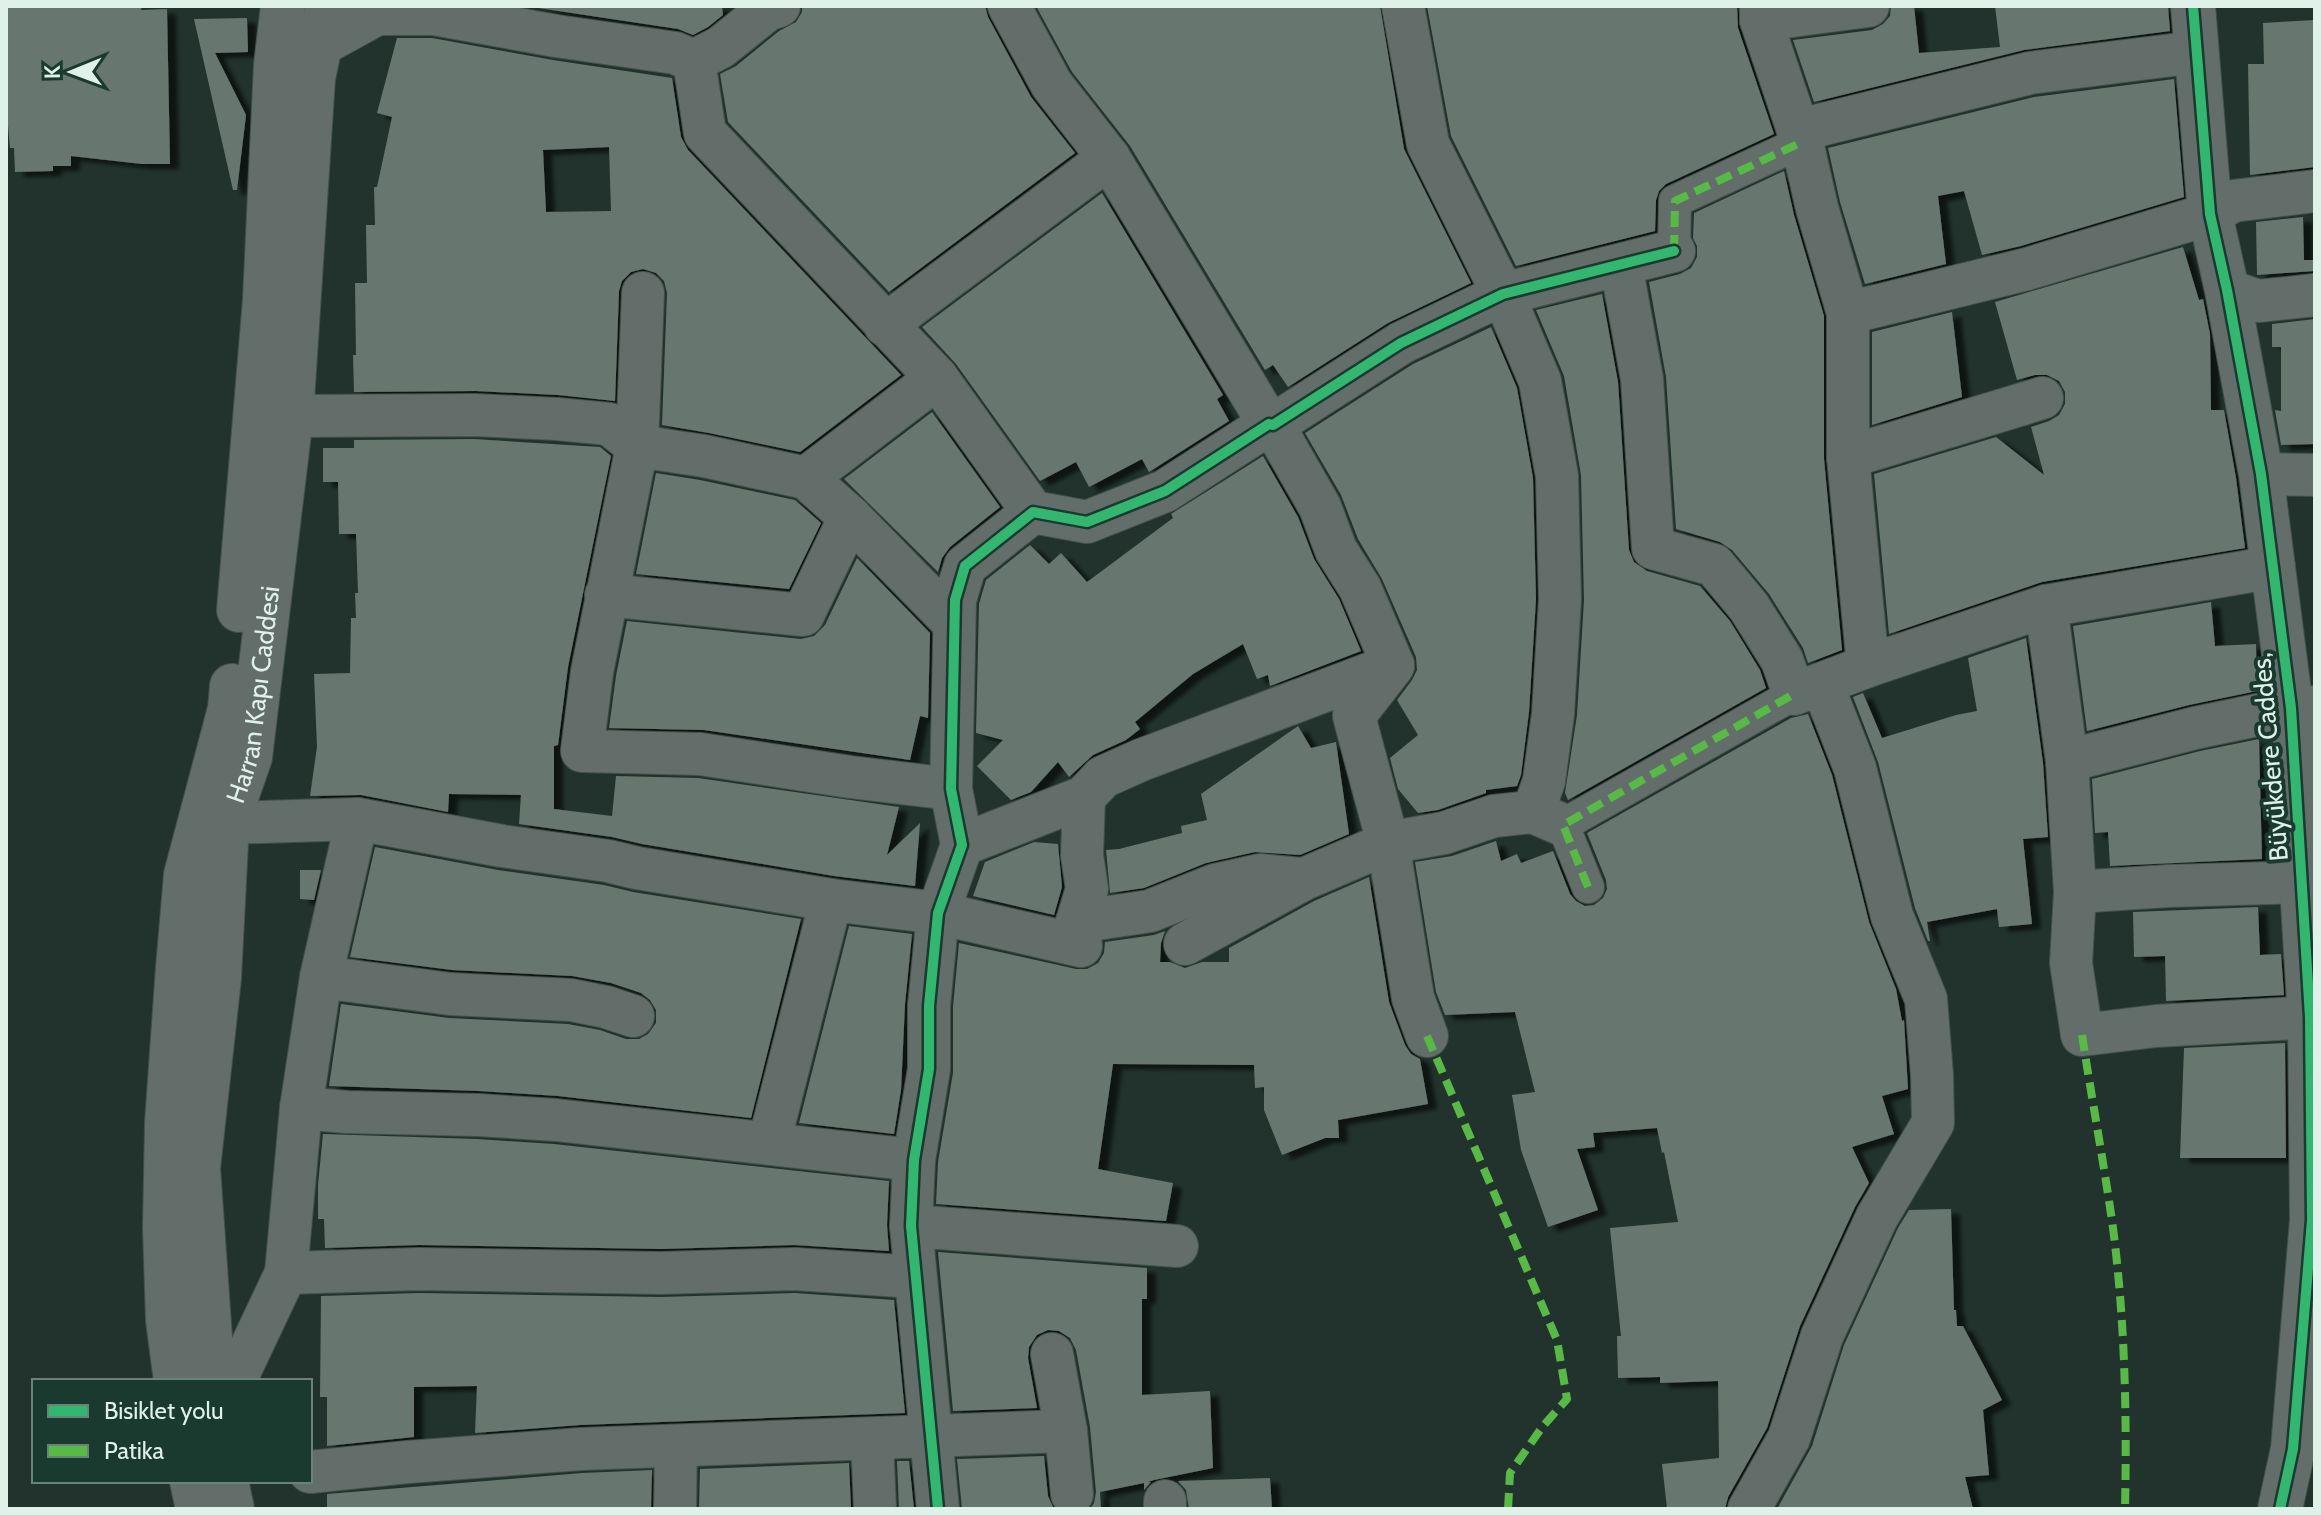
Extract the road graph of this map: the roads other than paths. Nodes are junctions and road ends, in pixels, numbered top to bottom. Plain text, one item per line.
1 (283, 6) edge
2 (779, 6) edge
3 (1009, 6) edge
4 (1403, 6) edge
5 (1868, 6) edge
6 (2193, 6) edge
7 (1761, 13) edge
8 (323, 26) edge
9 (2196, 52) junction
10 (694, 61) junction
11 (1802, 142) junction
12 (1109, 158) junction
13 (2315, 191) edge
14 (2210, 214) junction
15 (1674, 251) joint
16 (1621, 265) junction
17 (2227, 290) junction
18 (643, 293) dead end
19 (1503, 294) junction
20 (2315, 295) edge
21 (1848, 313) junction
22 (885, 325) junction
23 (937, 378) junction
24 (2042, 398) dead end
25 (291, 416) junction
26 (1271, 425) junction
27 (637, 446) junction
28 (1848, 457) junction
29 (2261, 474) junction
30 (2315, 475) edge
31 (806, 478) junction
32 (1033, 512) junction
33 (850, 517) junction
34 (2274, 567) junction
35 (606, 595) junction
36 (2046, 606) junction
37 (954, 623) junction
38 (1393, 665) junction
39 (1868, 666) junction
40 (1808, 689) junction
41 (2303, 707) edge
42 (2067, 761) junction
43 (951, 789) junction
44 (1084, 797) junction
45 (1548, 818) junction
46 (357, 819) junction
47 (227, 823) junction
48 (1388, 843) junction
49 (962, 845) junction
50 (2305, 862) edge
51 (1304, 879) junction
52 (1588, 887) dead end
53 (2075, 892) junction
54 (831, 900) junction
55 (938, 913) junction
56 (1077, 922) junction
57 (1185, 944) dead end
58 (321, 977) junction
59 (633, 1016) dead end
60 (2312, 1017) edge
61 (1427, 1036) dead end
62 (301, 1108) junction
63 (769, 1143) junction
64 (914, 1160) junction
65 (2314, 1220) edge
66 (911, 1226) junction
67 (1177, 1246) dead end
68 (286, 1273) junction
69 (915, 1277) junction
70 (1052, 1354) dead end
71 (176, 1379) edge
72 (213, 1379) edge
73 (236, 1379) edge
74 (1066, 1431) junction
75 (931, 1437) junction
76 (872, 1439) junction
77 (676, 1446) junction
78 (312, 1472) edge
79 (192, 1483) edge
80 (226, 1483) edge
81 (1072, 1494) dead end
82 (198, 1509) edge
83 (232, 1509) edge
84 (675, 1509) edge
85 (875, 1509) edge
86 (938, 1509) edge
87 (1749, 1509) edge
88 (2280, 1509) edge

1 - 71 main road, Harran Kapı Caddesi
2 - 10 street
3 - 12 street
4 - 19 street
5 - 7 street
6 - 9 main road, Büyükdere Caddes,
7 - 11 street
8 - 10 street
8 - 25 main road, Harran Kapı Caddesi
9 - 11 street
9 - 14 main road, Büyükdere Caddes,
10 - 22 street
11 - 15 street
11 - 21 street
12 - 22 street
12 - 26 street
13 - 14 street
14 - 17 main road, Büyükdere Caddes,
14 - 21 street
15 - 16 street
16 - 19 street
16 - 40 street
17 - 20 street
17 - 29 main road, Büyükdere Caddes,
18 - 27 street
19 - 26 street
19 - 45 street
21 - 28 street
22 - 23 street
23 - 31 street
23 - 32 street
24 - 28 street
25 - 27 street
25 - 47 main road, Harran Kapı Caddesi
26 - 32 street
26 - 38 street
27 - 31 street
27 - 35 street
28 - 39 street
29 - 30 street
29 - 34 main road, Büyükdere Caddes,
31 - 33 street
32 - 37 street
33 - 35 street
33 - 37 street
34 - 36 street
34 - 41 main road, Büyükdere Caddes,
35 - 43 street
36 - 39 street
36 - 42 street
37 - 43 street
38 - 44 street
38 - 48 street
39 - 40 street
40 - 45 street
40 - 87 street
41 - 42 street
41 - 50 main road, Büyükdere Caddes,
42 - 53 street
43 - 49 street
44 - 49 street
44 - 56 street
45 - 48 street
45 - 52 street
46 - 47 street
46 - 54 street
46 - 58 street
47 - 72 main road, Harran Kapı Caddesi
48 - 51 street
48 - 61 street
49 - 55 street
50 - 53 street
50 - 60 main road, Büyükdere Caddes,
51 - 56 street
51 - 57 street
53 - 60 street
54 - 55 street
54 - 63 street
55 - 56 street
55 - 64 street
58 - 59 street
58 - 62 street
60 - 65 main road, Büyükdere Caddes,
62 - 63 street
62 - 68 street
63 - 64 street
64 - 66 street
65 - 88 main road, Büyükdere Caddes,
66 - 67 street
66 - 69 street
68 - 69 street
68 - 73 street
69 - 75 street
70 - 74 street
74 - 75 street
74 - 81 street
75 - 76 street
75 - 86 street
76 - 77 street
76 - 85 street
77 - 78 street
77 - 84 street
79 - 82 main road
80 - 83 main road

